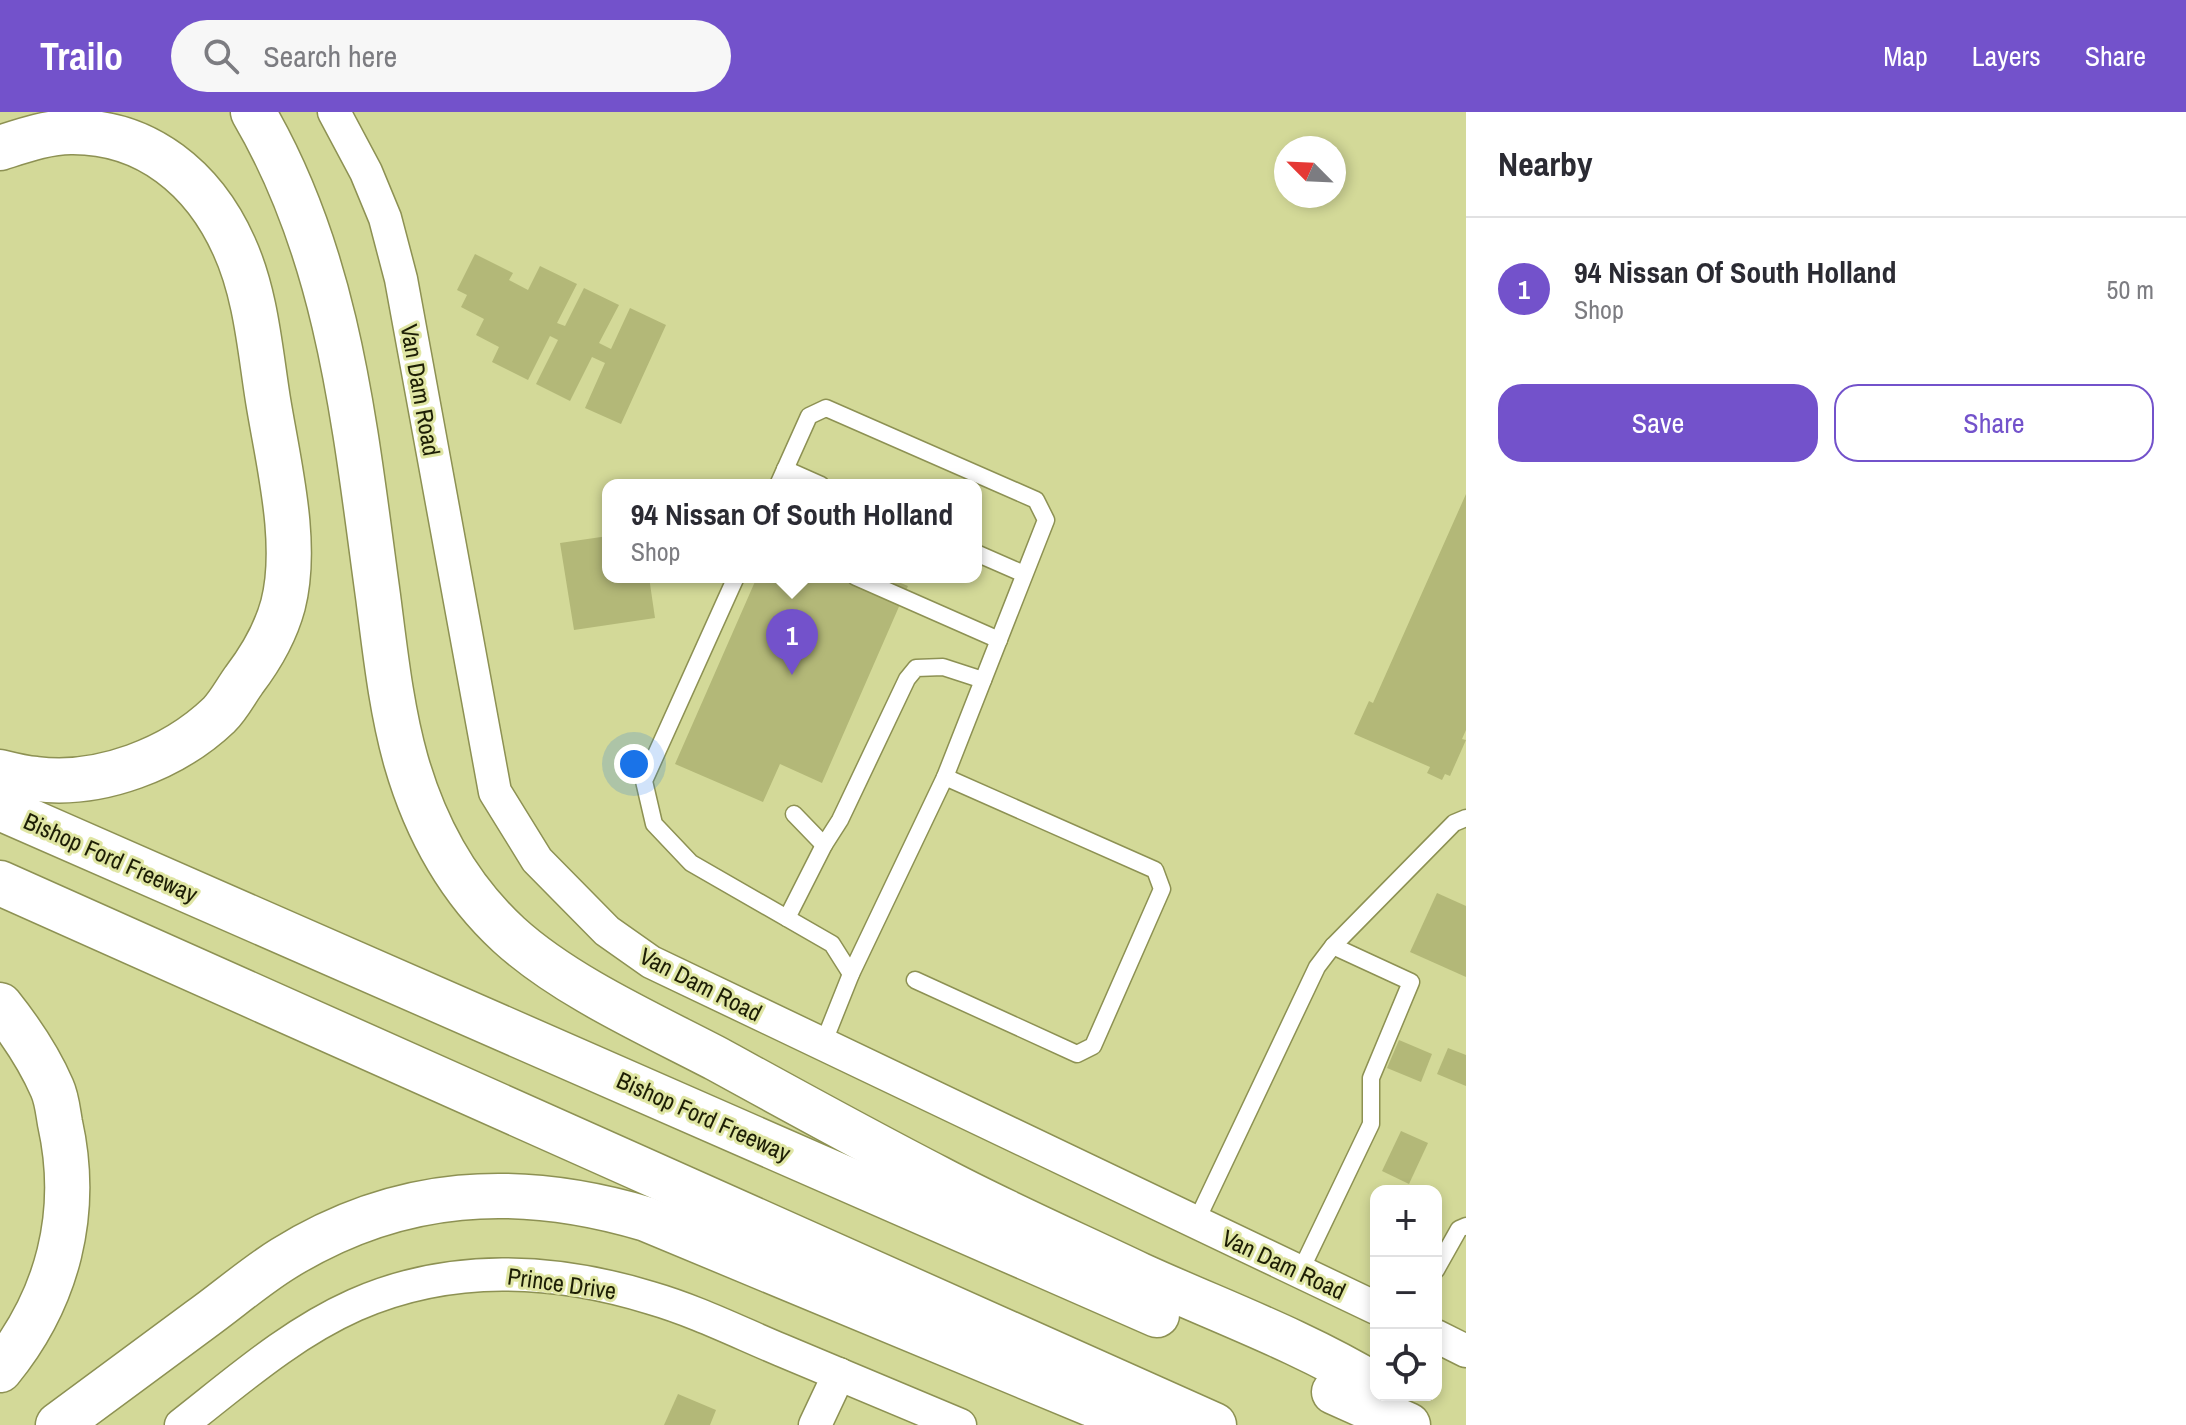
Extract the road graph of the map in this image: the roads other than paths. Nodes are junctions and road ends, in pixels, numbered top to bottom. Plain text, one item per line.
1 (253, 112) edge
2 (334, 112) edge
3 (0, 148) edge
4 (782, 477) edge
5 (982, 556) edge
6 (1024, 574) junction
7 (733, 583) edge
8 (870, 583) edge
9 (999, 640) junction
10 (983, 680) junction
11 (0, 772) edge
12 (945, 777) junction
13 (0, 808) edge
14 (794, 814) dead end
15 (1466, 818) edge
16 (824, 845) junction
17 (0, 883) edge
18 (787, 918) junction
19 (1333, 946) junction
20 (851, 974) junction
21 (915, 980) dead end
22 (0, 1005) edge
23 (823, 1044) junction
24 (1196, 1222) junction
25 (1466, 1226) edge
26 (1442, 1259) edge
27 (1300, 1272) junction
28 (1370, 1305) edge
29 (1442, 1339) edge
30 (1466, 1351) edge
31 (0, 1370) edge
32 (839, 1374) junction
33 (1370, 1382) edge
34 (1400, 1401) edge
35 (58, 1425) edge
36 (181, 1425) edge
37 (815, 1425) edge
38 (960, 1425) edge
39 (1158, 1425) edge
40 (1214, 1425) edge
41 (1408, 1425) edge
42 (1439, 1425) edge

1 - 33 highway
2 - 23 street, Van Dam Road
3 - 11 highway
4 - 6 lane
5 - 6 lane
6 - 9 lane
7 - 18 lane
8 - 9 lane
9 - 10 lane
10 - 12 lane
10 - 16 lane
12 - 20 lane
12 - 21 lane
13 - 41 highway, Bishop Ford Freeway
14 - 16 lane
15 - 19 lane
16 - 18 lane
17 - 40 highway
18 - 20 lane
19 - 24 lane
19 - 27 lane
20 - 23 lane
22 - 31 highway
23 - 24 street, Van Dam Road
24 - 27 street, Van Dam Road
25 - 26 lane
27 - 28 street, Van Dam Road
29 - 30 street
32 - 36 street, Prince Drive
32 - 37 street
32 - 38 street, Prince Drive
34 - 42 highway
35 - 39 highway

